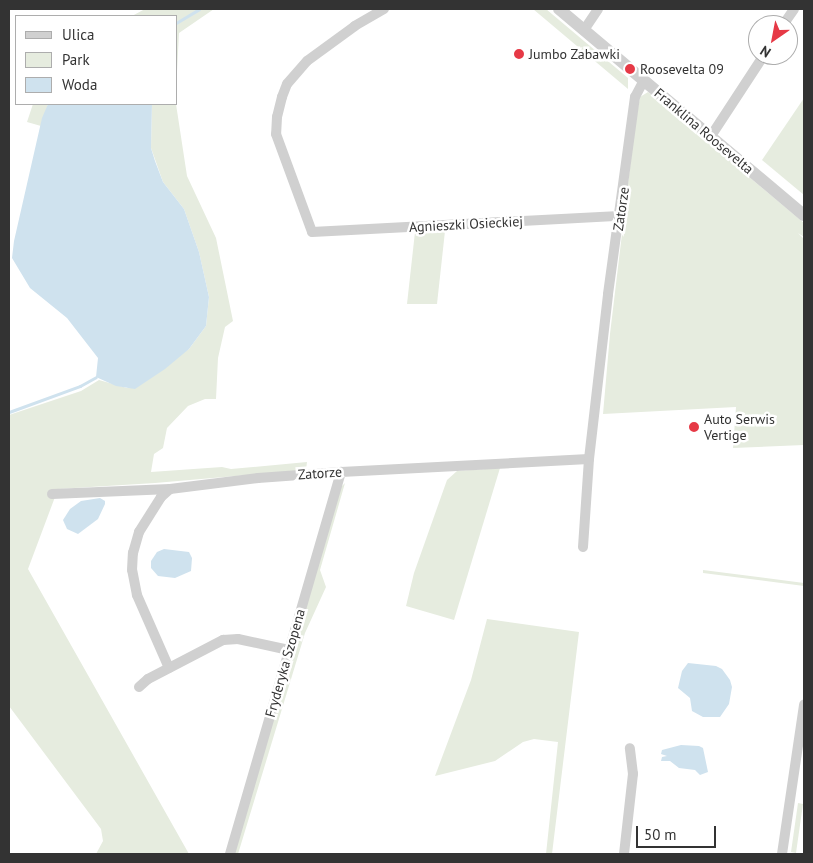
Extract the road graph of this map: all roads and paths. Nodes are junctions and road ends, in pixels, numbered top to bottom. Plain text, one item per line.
1 (384, 9) edge
2 (558, 9) edge
3 (598, 9) edge
4 (584, 30) junction
5 (757, 65) edge
6 (644, 80) junction
7 (711, 136) junction
8 (804, 215) edge
9 (620, 216) junction
10 (589, 459) junction
11 (341, 472) junction
12 (170, 489) junction
13 (52, 494) dead end
14 (583, 547) dead end
15 (289, 650) junction
16 (169, 668) junction
17 (139, 687) dead end
18 (804, 704) edge
19 (630, 748) dead end
20 (230, 854) edge
21 (624, 854) edge
22 (782, 854) edge

1 - 9 street, Agnieszki Osieckiej
2 - 4 street, Franklina Roosevelta
3 - 4 street
4 - 6 street, Franklina Roosevelta
5 - 7 street
6 - 7 street, Franklina Roosevelta
6 - 9 street, Zatorze
7 - 8 street, Franklina Roosevelta
9 - 10 street, Zatorze
10 - 11 street, Zatorze
10 - 14 street, Zatorze
11 - 12 street, Zatorze
11 - 15 street, Fryderyka Szopena
12 - 13 street, Zatorze
12 - 16 street
15 - 16 street
15 - 20 street, Fryderyka Szopena
16 - 17 street
18 - 22 street
19 - 21 street

